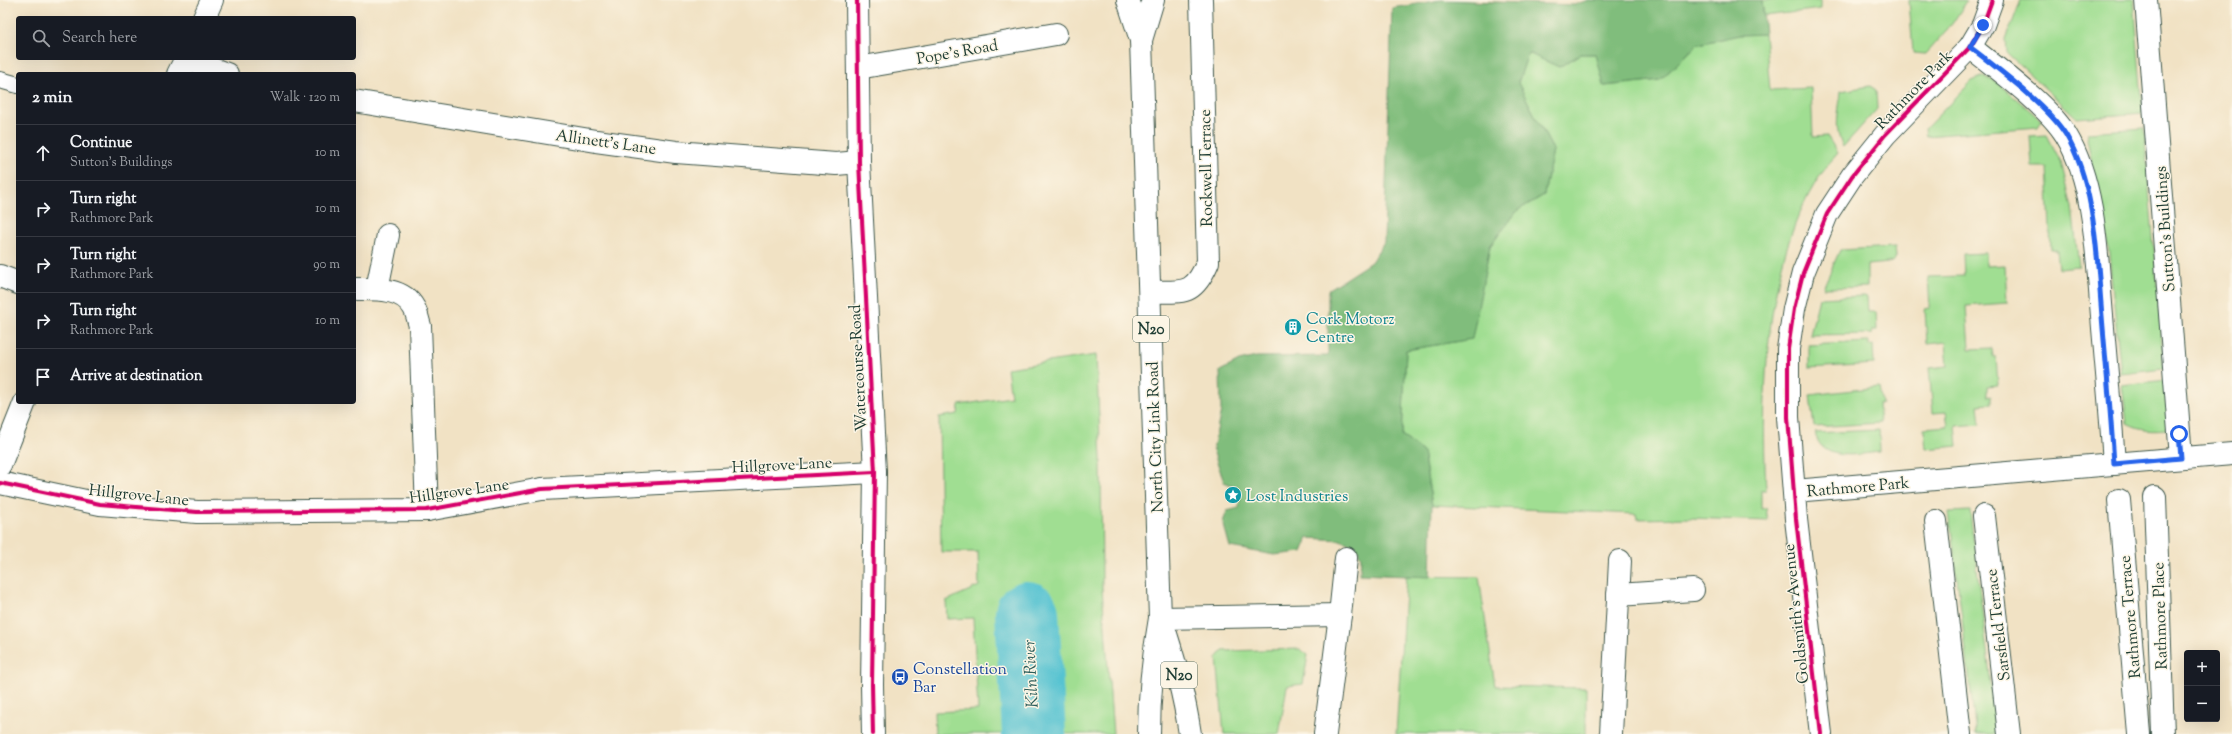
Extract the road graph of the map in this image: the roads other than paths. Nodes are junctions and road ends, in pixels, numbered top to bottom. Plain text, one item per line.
1 (212, 0) edge
2 (857, 0) edge
3 (1128, 0) edge
4 (1153, 0) edge
5 (1201, 0) edge
6 (1992, 0) edge
7 (2146, 0) edge
8 (205, 16) edge
9 (1056, 34) dead end
10 (1142, 40) junction
11 (1970, 47) junction
12 (183, 64) edge
13 (858, 68) junction
14 (218, 72) edge
15 (0, 80) edge
16 (16, 84) edge
17 (356, 101) edge
18 (859, 162) junction
19 (388, 235) dead end
20 (0, 276) edge
21 (16, 282) edge
22 (356, 289) edge
23 (377, 289) junction
24 (1150, 292) junction
25 (24, 404) edge
26 (2232, 454) edge
27 (2181, 458) junction
28 (2114, 464) junction
29 (0, 465) edge
30 (875, 472) junction
31 (0, 483) edge
32 (1794, 491) junction
33 (2155, 497) dead end
34 (2119, 500) dead end
35 (427, 510) junction
36 (1984, 516) dead end
37 (1936, 521) dead end
38 (1346, 558) dead end
39 (1620, 561) dead end
40 (1693, 590) dead end
41 (1618, 595) junction
42 (1340, 615) junction
43 (1160, 618) junction
44 (873, 734) edge
45 (1149, 734) edge
46 (1190, 734) edge
47 (1325, 734) edge
48 (1611, 734) edge
49 (1821, 734) edge
50 (1960, 734) edge
51 (2009, 734) edge
52 (2139, 734) edge
53 (2163, 734) edge

1 - 8 main road
2 - 13 main road, Watercourse Road
3 - 10 main road, North City Link Road / N20
4 - 10 main road, North City Link Road / N20
5 - 24 main road, Rockwell Terrace
6 - 11 main road, Rathmore Park
7 - 27 main road, Sutton's Buildings
9 - 13 main road, Pope's Road
10 - 24 main road, North City Link Road / N20
11 - 28 main road, Rathmore Park
11 - 32 main road, Rathmore Park
12 - 14 main road
13 - 18 main road, Watercourse Road
15 - 16 lane
17 - 18 main road, Allinett's Lane
18 - 30 main road, Watercourse Road
19 - 23 main road
20 - 21 main road
22 - 23 main road
23 - 35 main road
24 - 43 main road, North City Link Road / N20
25 - 29 main road
26 - 27 main road, Rathmore Park
27 - 28 main road, Rathmore Park
28 - 32 main road, Rathmore Park
30 - 35 main road, Hillgrove Lane
30 - 44 main road, Watercourse Road
31 - 35 main road, Hillgrove Lane
32 - 49 main road, Goldsmith's Avenue
33 - 53 main road, Rathmore Place
34 - 52 main road, Rathmore Terrace
36 - 51 main road, Sarsfield Terrace
37 - 50 main road
38 - 42 main road
39 - 41 main road
40 - 41 main road
41 - 48 main road
42 - 43 main road
42 - 47 main road
43 - 45 main road, North City Link Road / N20
43 - 46 main road, North City Link Road / N20

